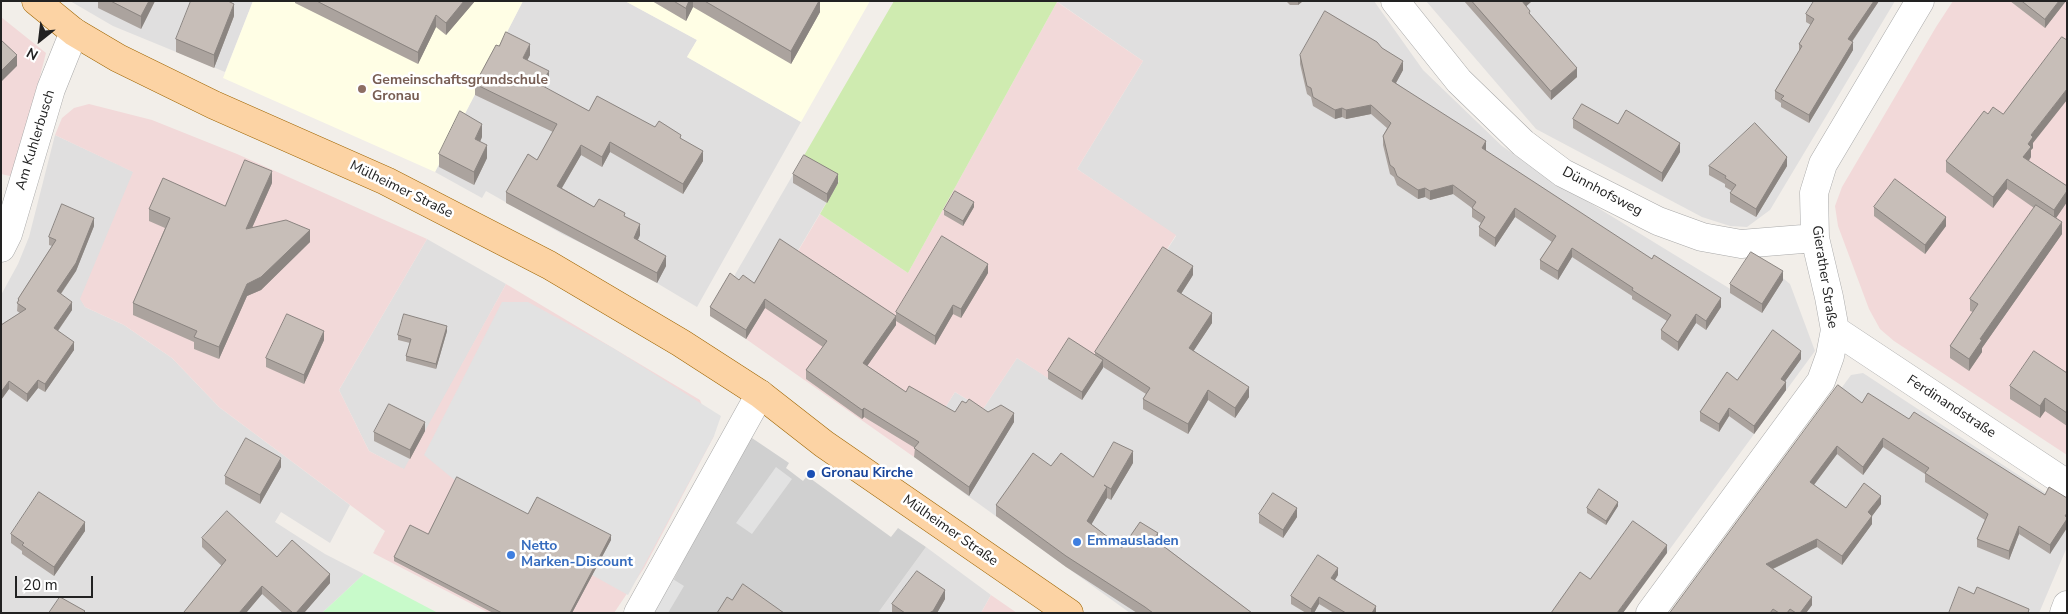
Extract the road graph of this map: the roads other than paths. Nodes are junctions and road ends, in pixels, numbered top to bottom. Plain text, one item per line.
1 (36, 1) edge
2 (1395, 1) edge
3 (1920, 1) edge
4 (74, 32) junction
5 (1815, 238) junction
6 (1, 248) edge
7 (1835, 330) junction
8 (760, 394) junction
9 (2067, 484) edge
10 (2067, 605) edge
11 (638, 613) edge
12 (1069, 613) edge
13 (1650, 613) edge
14 (2064, 613) edge

1 - 4 main road, Mülheimer Straße
2 - 5 street, Dünnhofsweg
3 - 5 street, Gierather Straße
4 - 6 street, Am Kuhlerbusch
4 - 8 main road, Mülheimer Straße
5 - 7 street, Gierather Straße
7 - 9 street, Ferdinandstraße
7 - 13 street, Gierather Straße
8 - 11 street
8 - 12 main road, Mülheimer Straße
10 - 14 street

